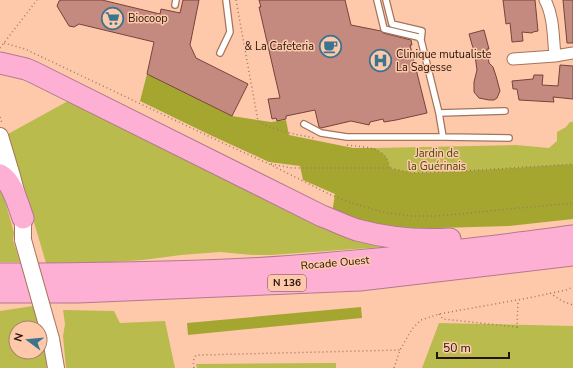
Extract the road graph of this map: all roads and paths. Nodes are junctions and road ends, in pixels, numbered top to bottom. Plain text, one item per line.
1 (37, 0) edge
2 (226, 0) edge
3 (236, 0) edge
4 (377, 0) edge
5 (386, 0) edge
6 (545, 0) edge
7 (421, 40) junction
8 (0, 48) edge
9 (2, 53) edge
10 (220, 53) dead end
11 (573, 53) edge
12 (555, 56) junction
13 (513, 59) dead end
14 (0, 75) edge
15 (111, 111) junction
16 (505, 112) dead end
17 (439, 113) junction
18 (304, 124) dead end
19 (0, 136) edge
20 (443, 137) junction
21 (509, 138) dead end
22 (318, 139) dead end
23 (347, 145) dead end
24 (269, 164) junction
25 (573, 164) edge
26 (390, 168) junction
27 (1, 173) edge
28 (573, 203) edge
29 (23, 218) junction
30 (573, 236) edge
31 (23, 240) junction
32 (485, 248) junction
33 (573, 255) edge
34 (0, 274) edge
35 (573, 287) edge
36 (0, 292) edge
37 (78, 292) junction
38 (550, 293) junction
39 (518, 300) junction
40 (0, 305) edge
41 (573, 305) edge
42 (439, 314) junction
43 (517, 327) junction
44 (517, 331) dead end
45 (400, 350) junction
46 (56, 368) edge
47 (194, 368) edge
48 (394, 368) edge

1 - 9 path
2 - 10 lane
3 - 22 path
4 - 7 lane
5 - 7 lane
6 - 12 street
7 - 17 lane
8 - 9 path
9 - 15 highway
9 - 24 path
11 - 12 street
12 - 13 street
14 - 15 highway
15 - 32 highway
16 - 17 lane
17 - 20 lane
18 - 20 lane
19 - 29 main road
20 - 21 lane
23 - 26 path
24 - 26 path
24 - 28 path
25 - 26 path
27 - 29 highway
27 - 31 main road
29 - 31 main road
30 - 32 highway, Rocade Ouest / N 136
31 - 46 main road, bridge
32 - 34 highway, Rocade Ouest / N 136
33 - 37 highway, Rocade Ouest / N 136
35 - 38 path
36 - 37 highway, Rocade Ouest / N 136
37 - 40 highway
38 - 39 path
38 - 41 path
39 - 42 path
39 - 43 path
42 - 43 path
42 - 45 path
43 - 44 path
45 - 47 path
45 - 48 path

